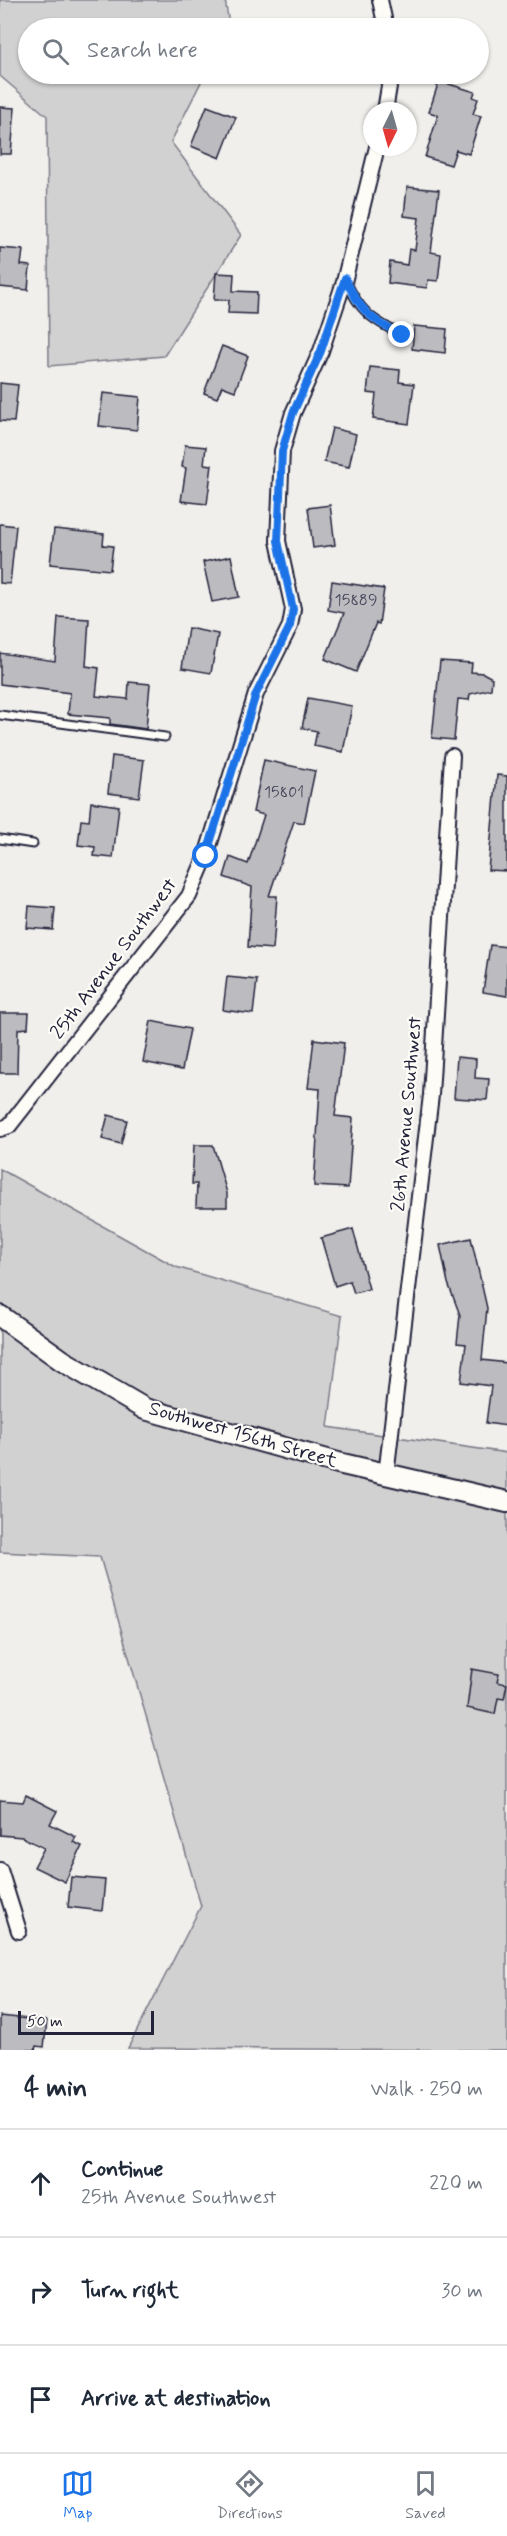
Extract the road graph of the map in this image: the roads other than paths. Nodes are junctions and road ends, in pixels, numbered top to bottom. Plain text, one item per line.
1 (380, 0) edge
2 (384, 18) edge
3 (389, 84) edge
4 (386, 102) edge
5 (375, 156) edge
6 (345, 278) junction
7 (402, 335) dead end
8 (0, 715) edge
9 (165, 737) dead end
10 (452, 756) dead end
11 (0, 839) edge
12 (33, 844) dead end
13 (5, 1128) edge
14 (0, 1316) edge
15 (386, 1474) junction
16 (507, 1503) edge
17 (0, 1870) edge
18 (19, 1931) dead end

1 - 2 street
3 - 4 street
5 - 6 street, 25th Avenue Southwest
6 - 7 lane
6 - 13 street, 25th Avenue Southwest
8 - 9 lane
10 - 15 street, 26th Avenue Southwest
11 - 12 lane
14 - 15 street, Southwest 156th Street
15 - 16 street, Southwest 156th Street
17 - 18 street

